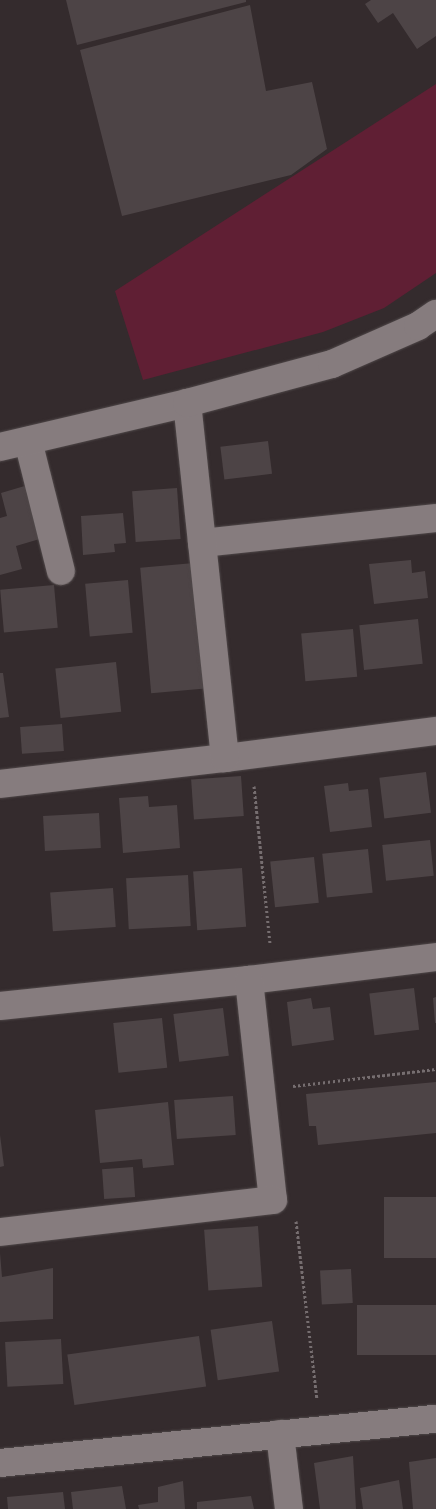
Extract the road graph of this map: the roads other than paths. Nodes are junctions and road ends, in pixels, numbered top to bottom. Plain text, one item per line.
1 (436, 314) edge
2 (187, 403) junction
3 (28, 440) junction
4 (0, 447) edge
5 (436, 518) edge
6 (202, 543) junction
7 (61, 571) dead end
8 (436, 731) edge
9 (225, 758) junction
10 (0, 784) edge
11 (436, 957) edge
12 (249, 980) junction
13 (0, 1006) edge
14 (0, 1232) edge
15 (436, 1419) edge
16 (280, 1434) junction
17 (0, 1463) edge
18 (289, 1509) edge

1 - 2 street
2 - 3 street
2 - 6 street
3 - 4 street
3 - 7 street
5 - 6 street
6 - 9 street
8 - 9 street
9 - 10 street
11 - 12 street
12 - 13 street
12 - 14 street
15 - 16 street
16 - 17 street
16 - 18 street

